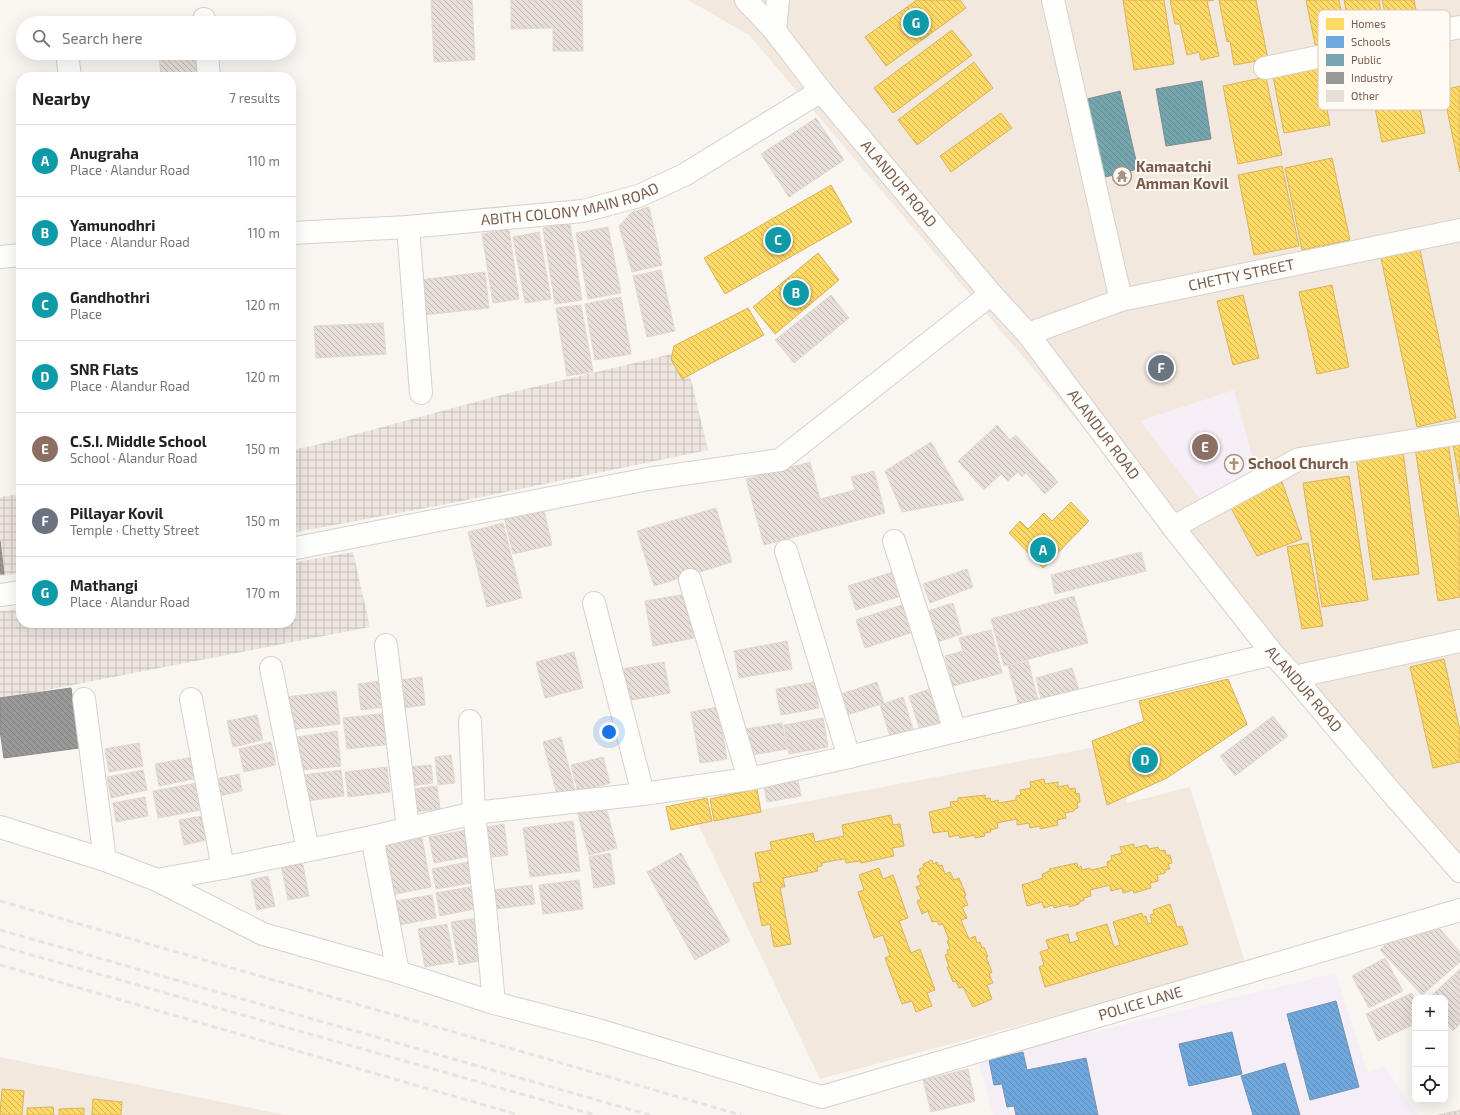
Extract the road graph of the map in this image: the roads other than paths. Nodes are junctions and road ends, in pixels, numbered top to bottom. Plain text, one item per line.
1 (746, 0) edge
2 (778, 0) edge
3 (1053, 0) edge
4 (1460, 27) edge
5 (1450, 29) edge
6 (775, 30) junction
7 (1318, 57) edge
8 (68, 60) edge
9 (208, 60) edge
10 (1265, 68) dead end
11 (69, 72) edge
12 (209, 72) edge
13 (821, 91) junction
14 (408, 227) junction
15 (1460, 230) edge
16 (296, 233) edge
17 (16, 256) edge
18 (0, 257) edge
19 (991, 294) junction
20 (1120, 300) junction
21 (1028, 334) junction
22 (421, 393) dead end
23 (1460, 433) edge
24 (1173, 527) junction
25 (894, 541) dead end
26 (296, 548) edge
27 (786, 551) dead end
28 (690, 580) dead end
29 (16, 593) edge
30 (0, 595) edge
31 (594, 604) dead end
32 (1460, 641) edge
33 (386, 645) dead end
34 (1273, 654) junction
35 (270, 668) dead end
36 (1294, 676) junction
37 (191, 698) dead end
38 (84, 699) dead end
39 (470, 721) dead end
40 (955, 731) junction
41 (849, 757) junction
42 (749, 779) junction
43 (643, 794) junction
44 (474, 813) junction
45 (0, 826) edge
46 (408, 828) junction
47 (372, 837) junction
48 (308, 850) junction
49 (105, 860) junction
50 (223, 868) junction
51 (1460, 871) edge
52 (157, 880) junction
53 (1460, 910) edge
54 (398, 972) junction
55 (494, 1003) junction

1 - 6 street, ALANDUR ROAD
2 - 6 street
3 - 20 street
4 - 5 street
6 - 13 street, ALANDUR ROAD
7 - 10 street
8 - 11 street
9 - 12 street
13 - 14 street, ABITH COLONY MAIN ROAD
13 - 19 street, ALANDUR ROAD
14 - 16 street, ABITH COLONY MAIN ROAD
14 - 22 street
15 - 20 street, CHETTY STREET
17 - 18 street
19 - 21 street, ALANDUR ROAD
19 - 26 street
20 - 21 street, CHETTY STREET
21 - 24 street, ALANDUR ROAD
23 - 24 street
24 - 34 street, ALANDUR ROAD
25 - 40 street
27 - 41 street
28 - 42 street
29 - 30 street
31 - 43 street
32 - 36 street
33 - 46 street
34 - 36 street, ALANDUR ROAD
34 - 40 street
35 - 48 street
36 - 51 street, ALANDUR ROAD
37 - 50 street
38 - 49 street
39 - 44 street
40 - 41 street
41 - 42 street
42 - 43 street
43 - 44 street
44 - 46 street
44 - 55 street
45 - 49 street
46 - 47 street
47 - 48 street
47 - 54 street
48 - 50 street
49 - 52 street
50 - 52 street
52 - 54 street
53 - 55 street, POLICE LANE
54 - 55 street

